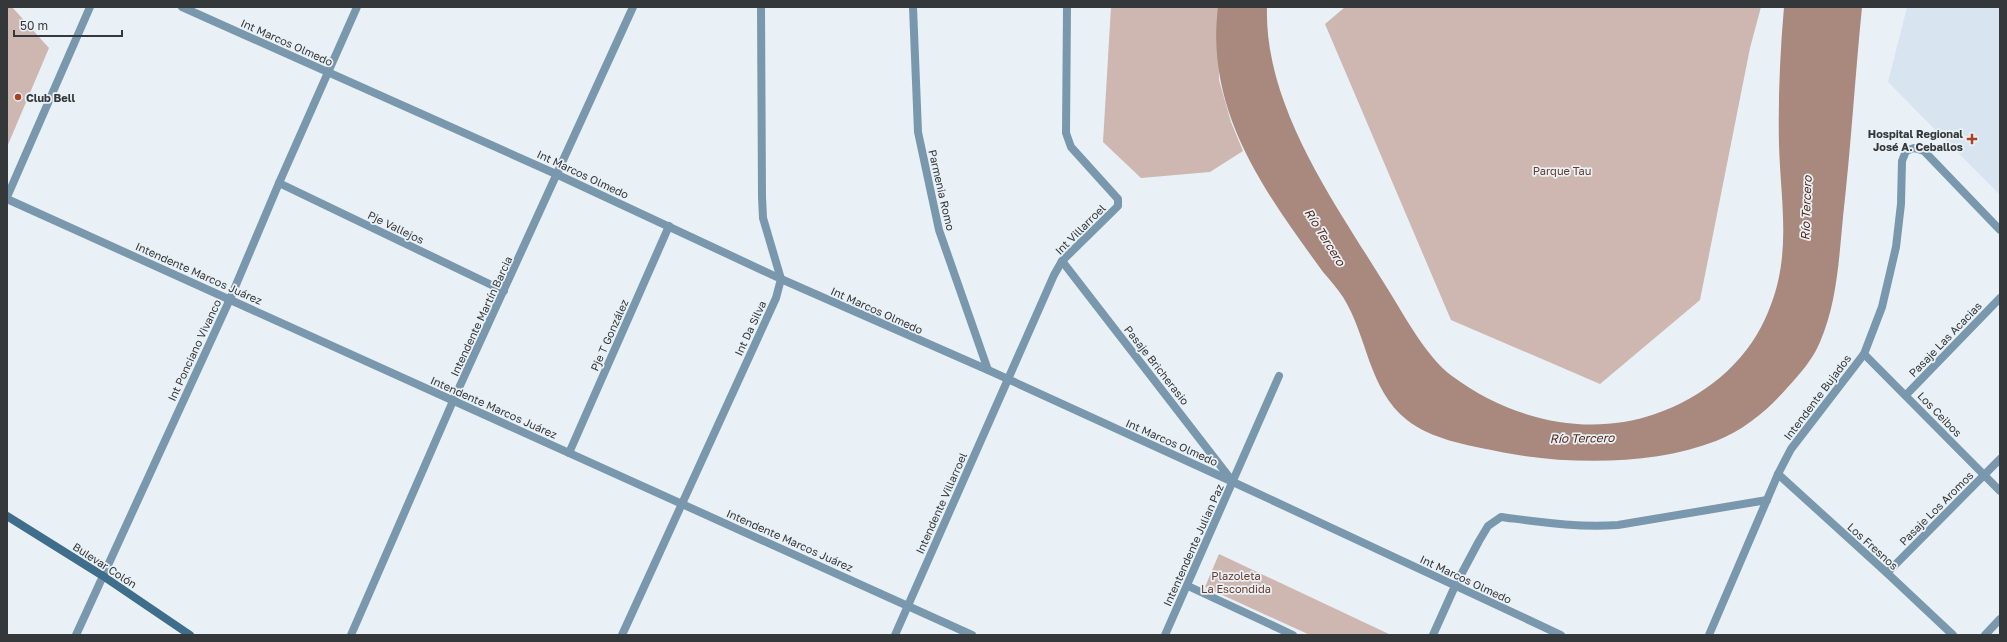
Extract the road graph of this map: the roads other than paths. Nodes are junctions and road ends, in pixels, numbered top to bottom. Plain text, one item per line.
1 (90, 7) edge
2 (182, 7) edge
3 (357, 7) edge
4 (633, 7) edge
5 (761, 7) edge
6 (913, 7) edge
7 (1067, 7) edge
8 (328, 72) junction
9 (556, 174) junction
10 (279, 183) junction
11 (7, 198) edge
12 (669, 226) junction
13 (2000, 230) edge
14 (1062, 261) junction
15 (781, 280) junction
16 (504, 291) junction
17 (2000, 298) edge
18 (230, 299) junction
19 (1864, 354) junction
20 (988, 370) junction
21 (1279, 376) dead end
22 (1007, 380) junction
23 (1906, 395) junction
24 (454, 401) junction
25 (569, 453) junction
26 (2000, 459) edge
27 (1778, 474) junction
28 (1984, 475) junction
29 (1233, 482) junction
30 (2000, 491) edge
31 (1767, 500) junction
32 (682, 504) junction
33 (7, 516) edge
34 (1887, 573) junction
35 (103, 576) junction
36 (1188, 586) junction
37 (1455, 586) junction
38 (908, 605) junction
39 (2000, 619) edge
40 (76, 635) edge
41 (190, 635) edge
42 (351, 635) edge
43 (622, 635) edge
44 (895, 635) edge
45 (972, 635) edge
46 (1165, 635) edge
47 (1292, 635) edge
48 (1433, 635) edge
49 (1561, 635) edge
50 (1709, 635) edge
51 (1952, 635) edge
52 (1985, 635) edge

1 - 11 street
2 - 8 street, Int Marcos Olmedo
3 - 8 street, Int Ponciano Vivanco
4 - 9 street, Intendente Martín Barcia
5 - 15 street
6 - 20 street, Parmenia Romo
7 - 14 street, Int Villarroel
8 - 9 street, Int Marcos Olmedo
8 - 10 street, Int Ponciano Vivanco
9 - 12 street, Int Marcos Olmedo
9 - 16 street, Intendente Martín Barcia
10 - 16 street, Pje Vallejos
10 - 18 street, Int Ponciano Vivanco
11 - 18 street, Intendente Marcos Juárez
12 - 15 street, Int Marcos Olmedo
12 - 25 street, Pje T González
13 - 19 street, Intendente Bujados
14 - 22 street, Int Villarroel
14 - 29 street, Pasaje Bricherasio
15 - 20 street, Int Marcos Olmedo
15 - 32 street, Int Da Silva
16 - 24 street, Intendente Martín Barcia
17 - 23 street, Pasaje Las Acacias
18 - 24 street, Intendente Marcos Juárez
18 - 35 street, Int Ponciano Vivanco
19 - 23 street, Los Ceibos
19 - 27 street, Intendente Bujados
20 - 22 street, Int Marcos Olmedo
21 - 29 street, Intentendente Julian Paz
22 - 29 street, Int Marcos Olmedo
22 - 38 street, Intendente Villarroel
23 - 28 street, Los Ceibos
24 - 25 street, Intendente Marcos Juárez
24 - 42 street, Intendente Martín Barcia
25 - 32 street, Intendente Marcos Juárez
26 - 28 street, Pasaje Los Aromos
27 - 31 street, Intendente Bujados
27 - 34 street, Los Fresnos
28 - 30 street, Los Ceibos
28 - 34 street, Pasaje Los Aromos
29 - 36 street, Intentendente Julian Paz
29 - 37 street, Int Marcos Olmedo
31 - 37 street
31 - 50 street, Intendente Bujados
32 - 38 street, Intendente Marcos Juárez
32 - 43 street, Int Da Silva
33 - 35 main road, Bulevar Colón
34 - 51 street, Los Fresnos
35 - 40 street, Int Ponciano Vivanco
35 - 41 main road, Bulevar Colón
36 - 46 street, Intentendente Julian Paz
36 - 47 street
37 - 48 street
37 - 49 street, Int Marcos Olmedo
38 - 44 street, Intendente Villarroel
38 - 45 street, Intendente Marcos Juárez
39 - 52 street

